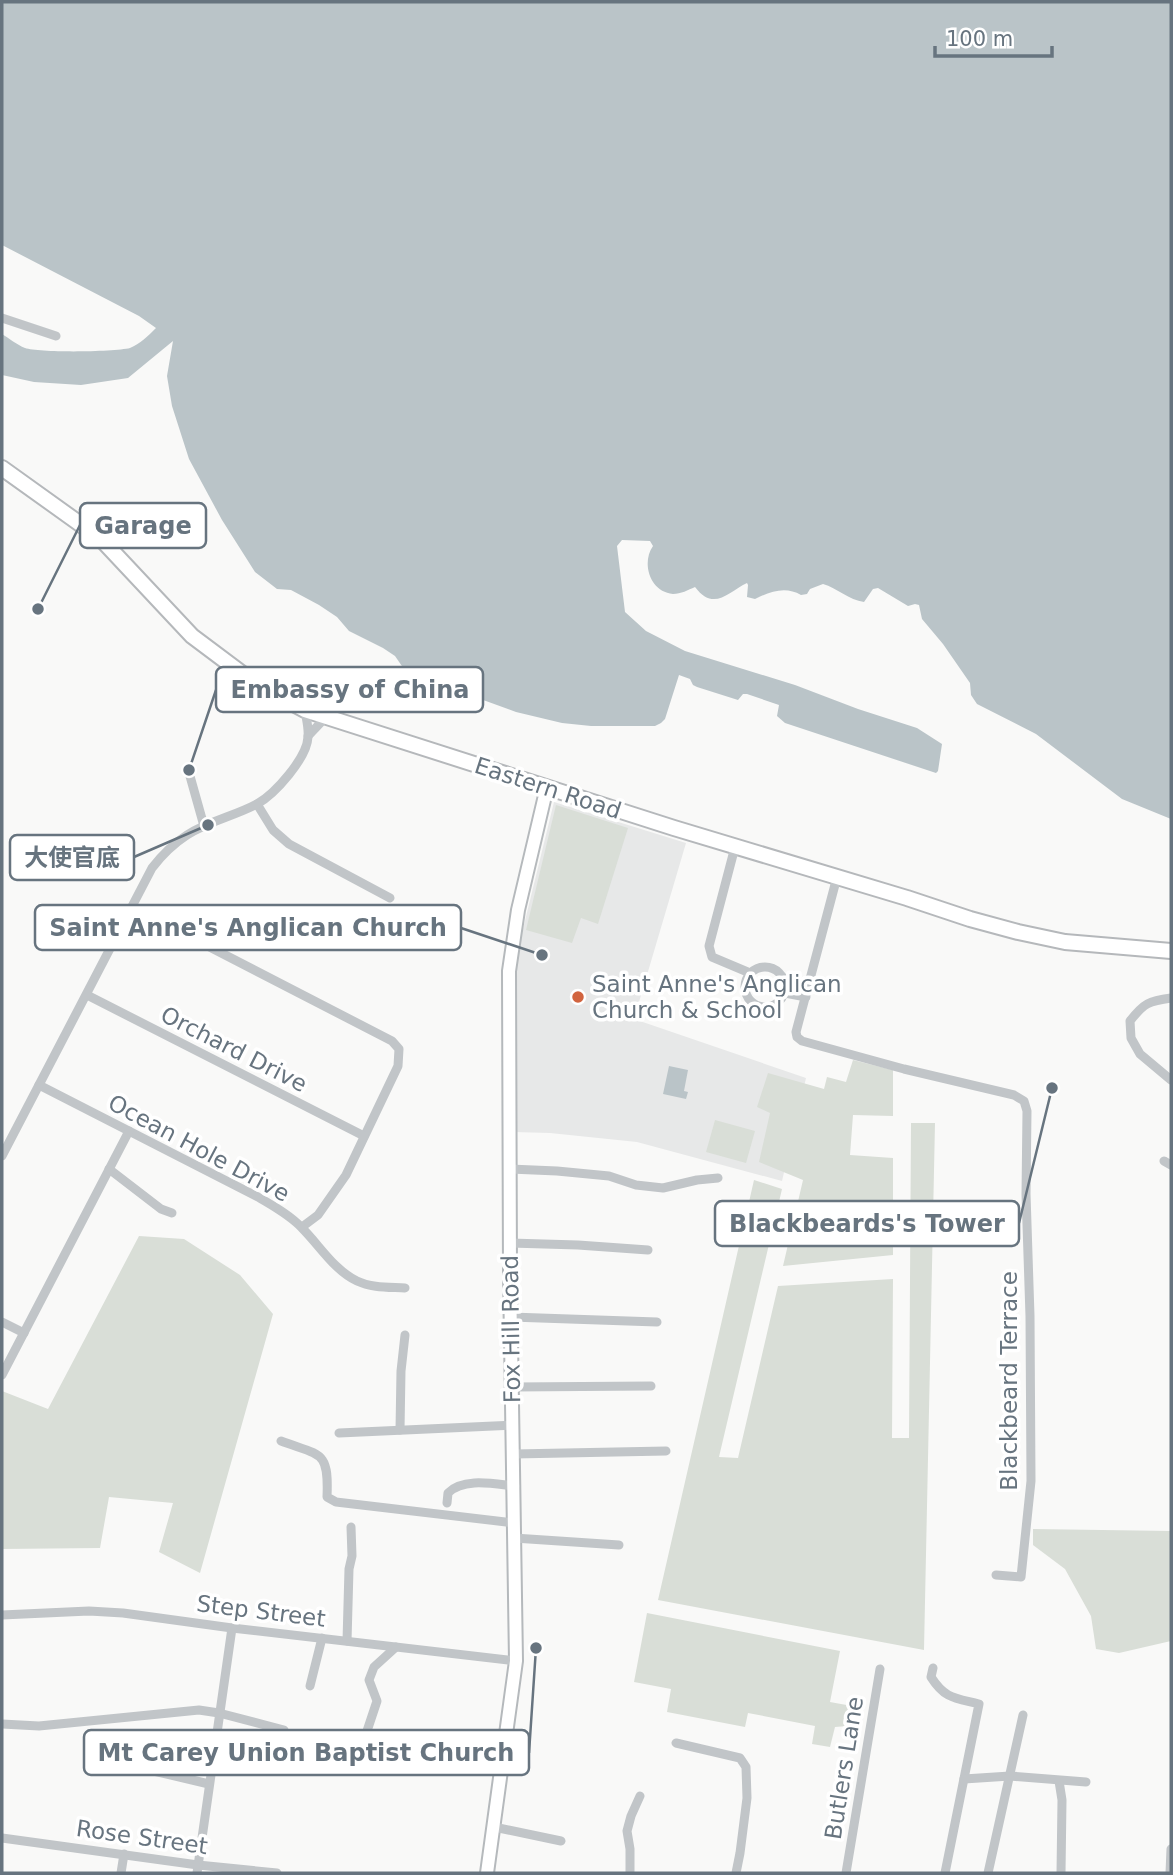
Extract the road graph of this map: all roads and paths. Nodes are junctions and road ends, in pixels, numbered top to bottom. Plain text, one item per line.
1 (2, 318) edge
2 (56, 336) dead end
3 (2, 468) edge
4 (305, 710) junction
5 (326, 717) junction
6 (309, 736) junction
7 (188, 769) dead end
8 (547, 787) junction
9 (257, 804) junction
10 (204, 826) junction
11 (735, 847) junction
12 (837, 877) junction
13 (390, 898) dead end
14 (132, 907) junction
15 (1171, 951) edge
16 (750, 974) junction
17 (785, 993) junction
18 (87, 995) junction
19 (806, 997) junction
20 (1171, 998) edge
21 (1171, 1080) edge
22 (39, 1085) junction
23 (129, 1131) junction
24 (364, 1136) junction
25 (2, 1156) edge
26 (109, 1169) junction
27 (510, 1169) junction
28 (718, 1178) dead end
29 (172, 1213) dead end
30 (302, 1227) junction
31 (510, 1243) junction
32 (648, 1250) dead end
33 (405, 1287) dead end
34 (511, 1317) junction
35 (2, 1322) edge
36 (657, 1322) dead end
37 (24, 1333) junction
38 (405, 1335) dead end
39 (2, 1375) edge
40 (651, 1386) dead end
41 (513, 1387) junction
42 (513, 1425) junction
43 (400, 1430) junction
44 (340, 1433) dead end
45 (281, 1441) dead end
46 (666, 1451) dead end
47 (514, 1454) junction
48 (514, 1486) junction
49 (447, 1503) dead end
50 (514, 1523) junction
51 (351, 1527) dead end
52 (514, 1538) junction
53 (619, 1545) dead end
54 (996, 1575) dead end
55 (2, 1615) edge
56 (232, 1629) junction
57 (321, 1638) junction
58 (348, 1641) junction
59 (396, 1647) junction
60 (516, 1661) junction
61 (933, 1668) dead end
62 (880, 1669) dead end
63 (310, 1686) dead end
64 (219, 1713) junction
65 (1023, 1715) dead end
66 (2, 1724) edge
67 (284, 1730) dead end
68 (365, 1737) dead end
69 (676, 1743) dead end
70 (145, 1769) dead end
71 (1010, 1776) junction
72 (964, 1779) junction
73 (1059, 1781) junction
74 (1086, 1782) dead end
75 (209, 1784) junction
76 (640, 1796) dead end
77 (494, 1826) junction
78 (2, 1838) edge
79 (561, 1841) dead end
80 (1171, 1849) edge
81 (124, 1854) junction
82 (197, 1869) edge
83 (121, 1873) edge
84 (277, 1873) edge
85 (487, 1873) edge
86 (630, 1873) edge
87 (736, 1873) edge
88 (846, 1873) edge
89 (945, 1873) edge
90 (988, 1873) edge
91 (1061, 1873) edge
92 (1170, 1873) edge

1 - 2 street
3 - 4 highway, Eastern Road
4 - 5 highway, Eastern Road
4 - 6 street
5 - 6 street
5 - 8 highway, Eastern Road
6 - 9 street
7 - 10 street
8 - 11 highway, Eastern Road
8 - 27 main road, Fox Hill Road
9 - 10 street
9 - 13 street
10 - 14 street
11 - 12 highway, Eastern Road
11 - 16 street
12 - 15 highway, Eastern Road
12 - 19 street, Blackbeard Terrace
14 - 18 street
14 - 24 street
16 - 17 street
16 - 17 street
17 - 19 street
18 - 22 street
18 - 24 street, Orchard Drive
19 - 54 street, Blackbeard Terrace
20 - 21 street
22 - 23 street, Ocean Hole Drive
22 - 25 street
23 - 26 street
23 - 30 street, Ocean Hole Drive
24 - 30 street
26 - 29 street
26 - 37 street
27 - 28 street
27 - 31 main road, Fox Hill Road
30 - 33 street, Ocean Hole Drive
31 - 32 street
31 - 34 main road, Fox Hill Road
34 - 36 street
34 - 41 main road, Fox Hill Road
35 - 37 street
37 - 39 street
38 - 43 street
40 - 41 street
41 - 42 main road, Fox Hill Road
42 - 43 street
42 - 47 main road, Fox Hill Road
43 - 44 street
45 - 50 street
46 - 47 street
47 - 48 main road, Fox Hill Road
48 - 49 street
48 - 50 main road, Fox Hill Road
50 - 52 main road, Fox Hill Road
51 - 58 street
52 - 53 street
52 - 60 main road, Fox Hill Road
55 - 56 street, Step Street
56 - 57 street, Step Street
56 - 64 street
57 - 58 street, Step Street
57 - 63 street
58 - 59 street, Step Street
59 - 60 street, Step Street
59 - 68 street
60 - 77 main road, Fox Hill Road
61 - 72 street
62 - 88 street, Butlers Lane
64 - 66 street
64 - 67 street
64 - 75 street
65 - 71 street
69 - 87 street
70 - 75 street
71 - 72 street
71 - 73 street
71 - 90 street
72 - 89 street
73 - 74 street
73 - 91 street
75 - 82 street
76 - 86 street
77 - 79 street
77 - 85 main road, Fox Hill Road
78 - 81 street, Rose Street
80 - 92 street
81 - 82 street, Rose Street
81 - 83 street
82 - 84 street, Rose Street

